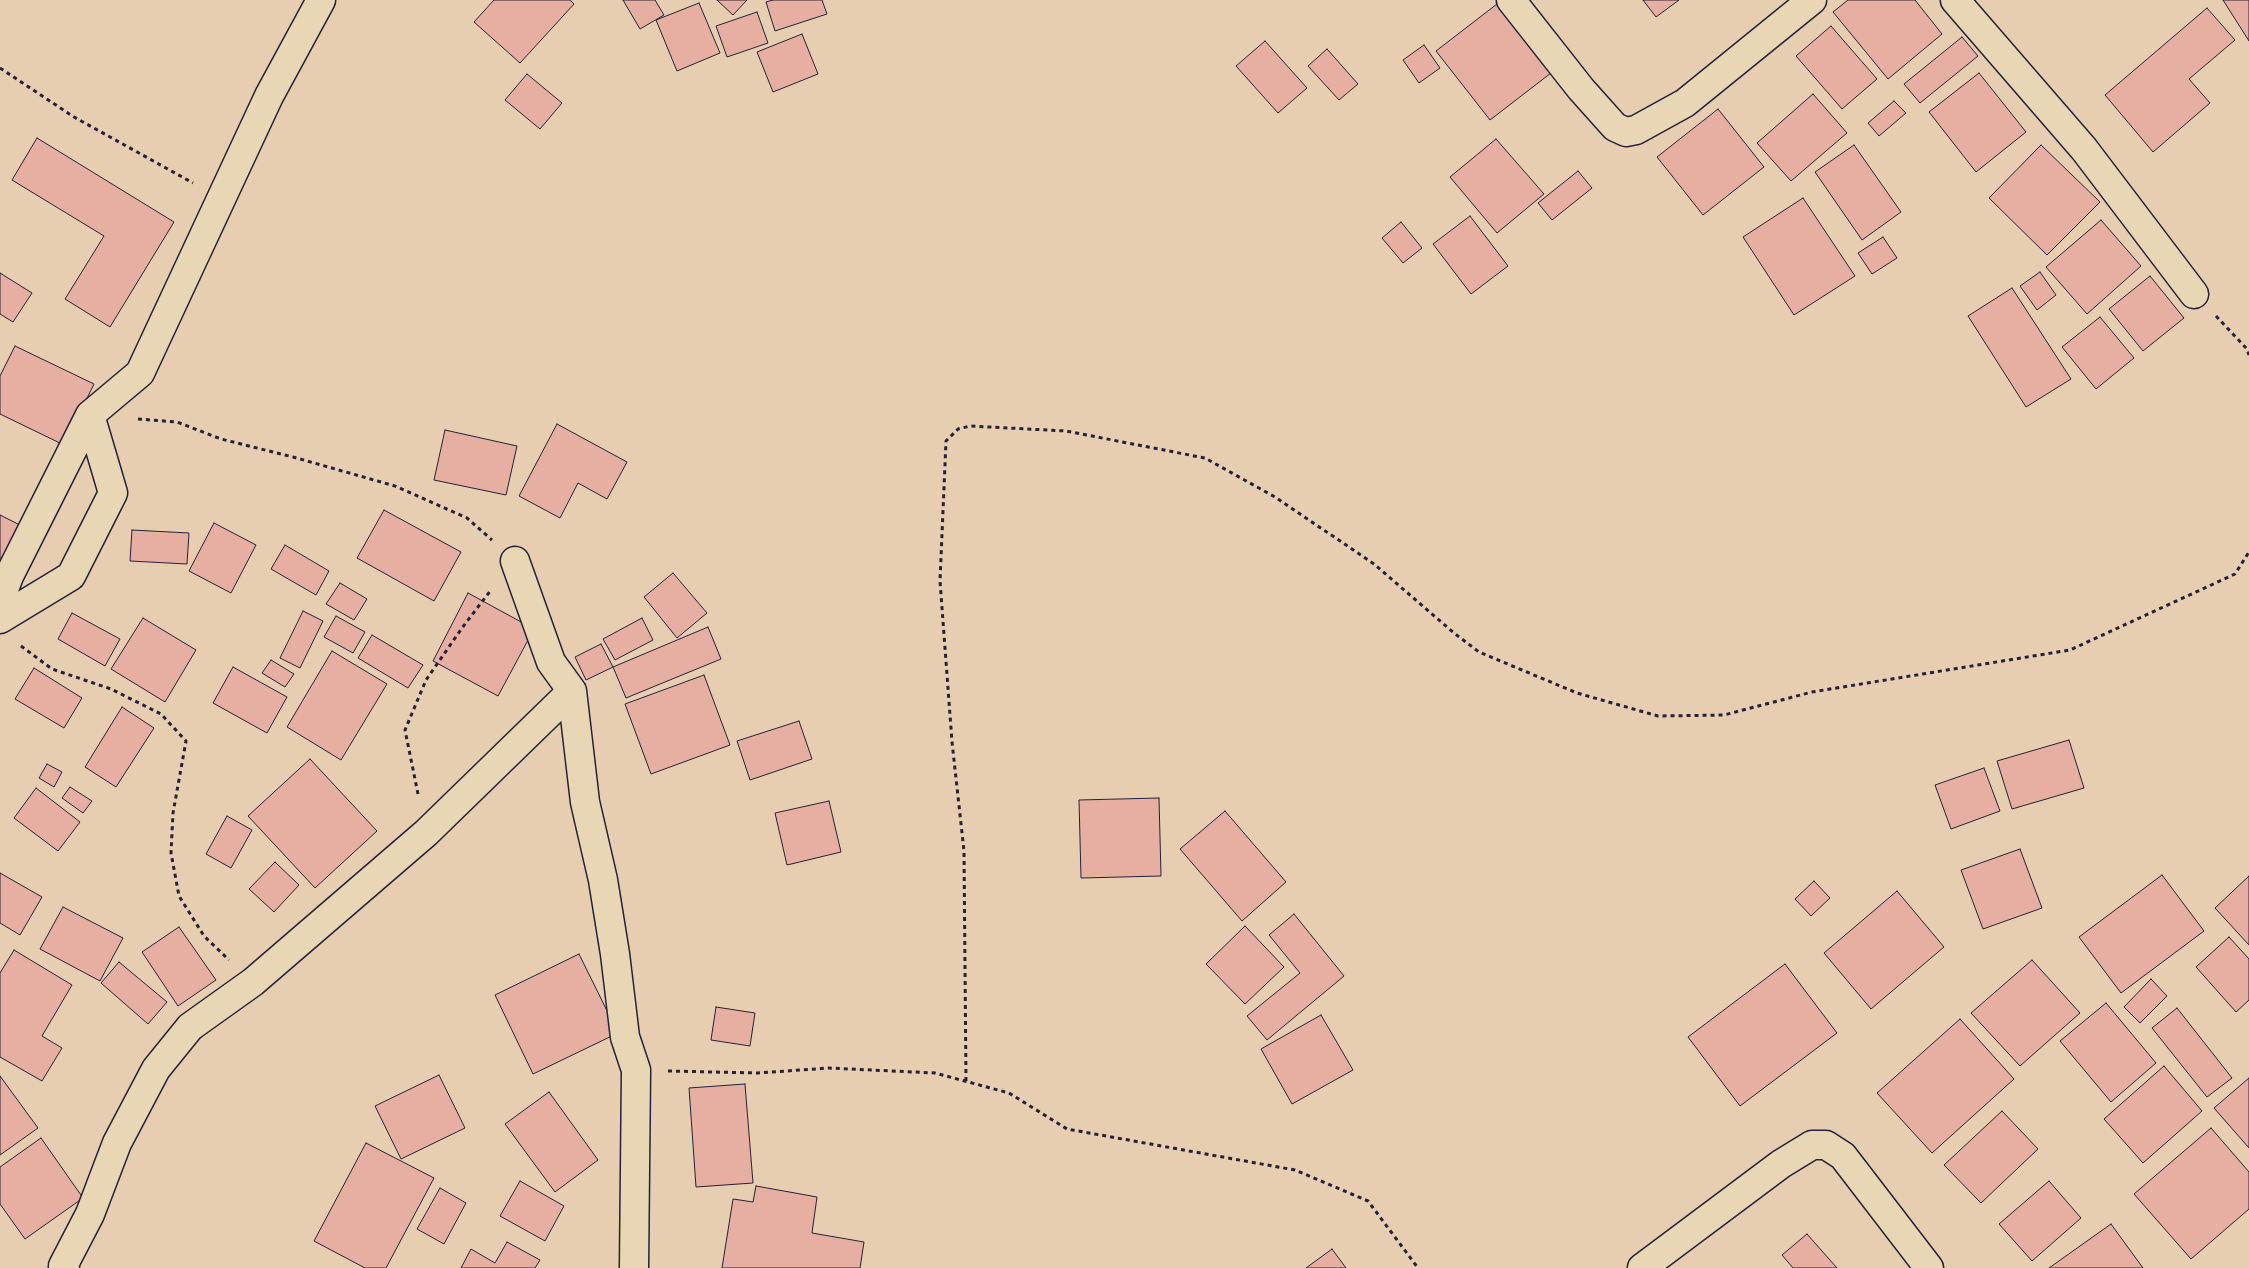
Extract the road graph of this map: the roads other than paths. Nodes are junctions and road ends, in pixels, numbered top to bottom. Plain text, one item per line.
1 (321, 0) edge
2 (1512, 0) edge
3 (1812, 0) edge
4 (1955, 0) edge
5 (2194, 294) road end
6 (90, 415) junction
7 (515, 561) road end
8 (0, 600) edge
9 (0, 619) edge
10 (572, 691) junction
11 (64, 1268) edge
12 (634, 1268) edge
13 (1642, 1268) edge
14 (1929, 1268) edge

1 - 6 street
2 - 3 street
4 - 5 street
6 - 8 street
6 - 9 street
7 - 10 street
10 - 11 street
10 - 12 street
13 - 14 street

